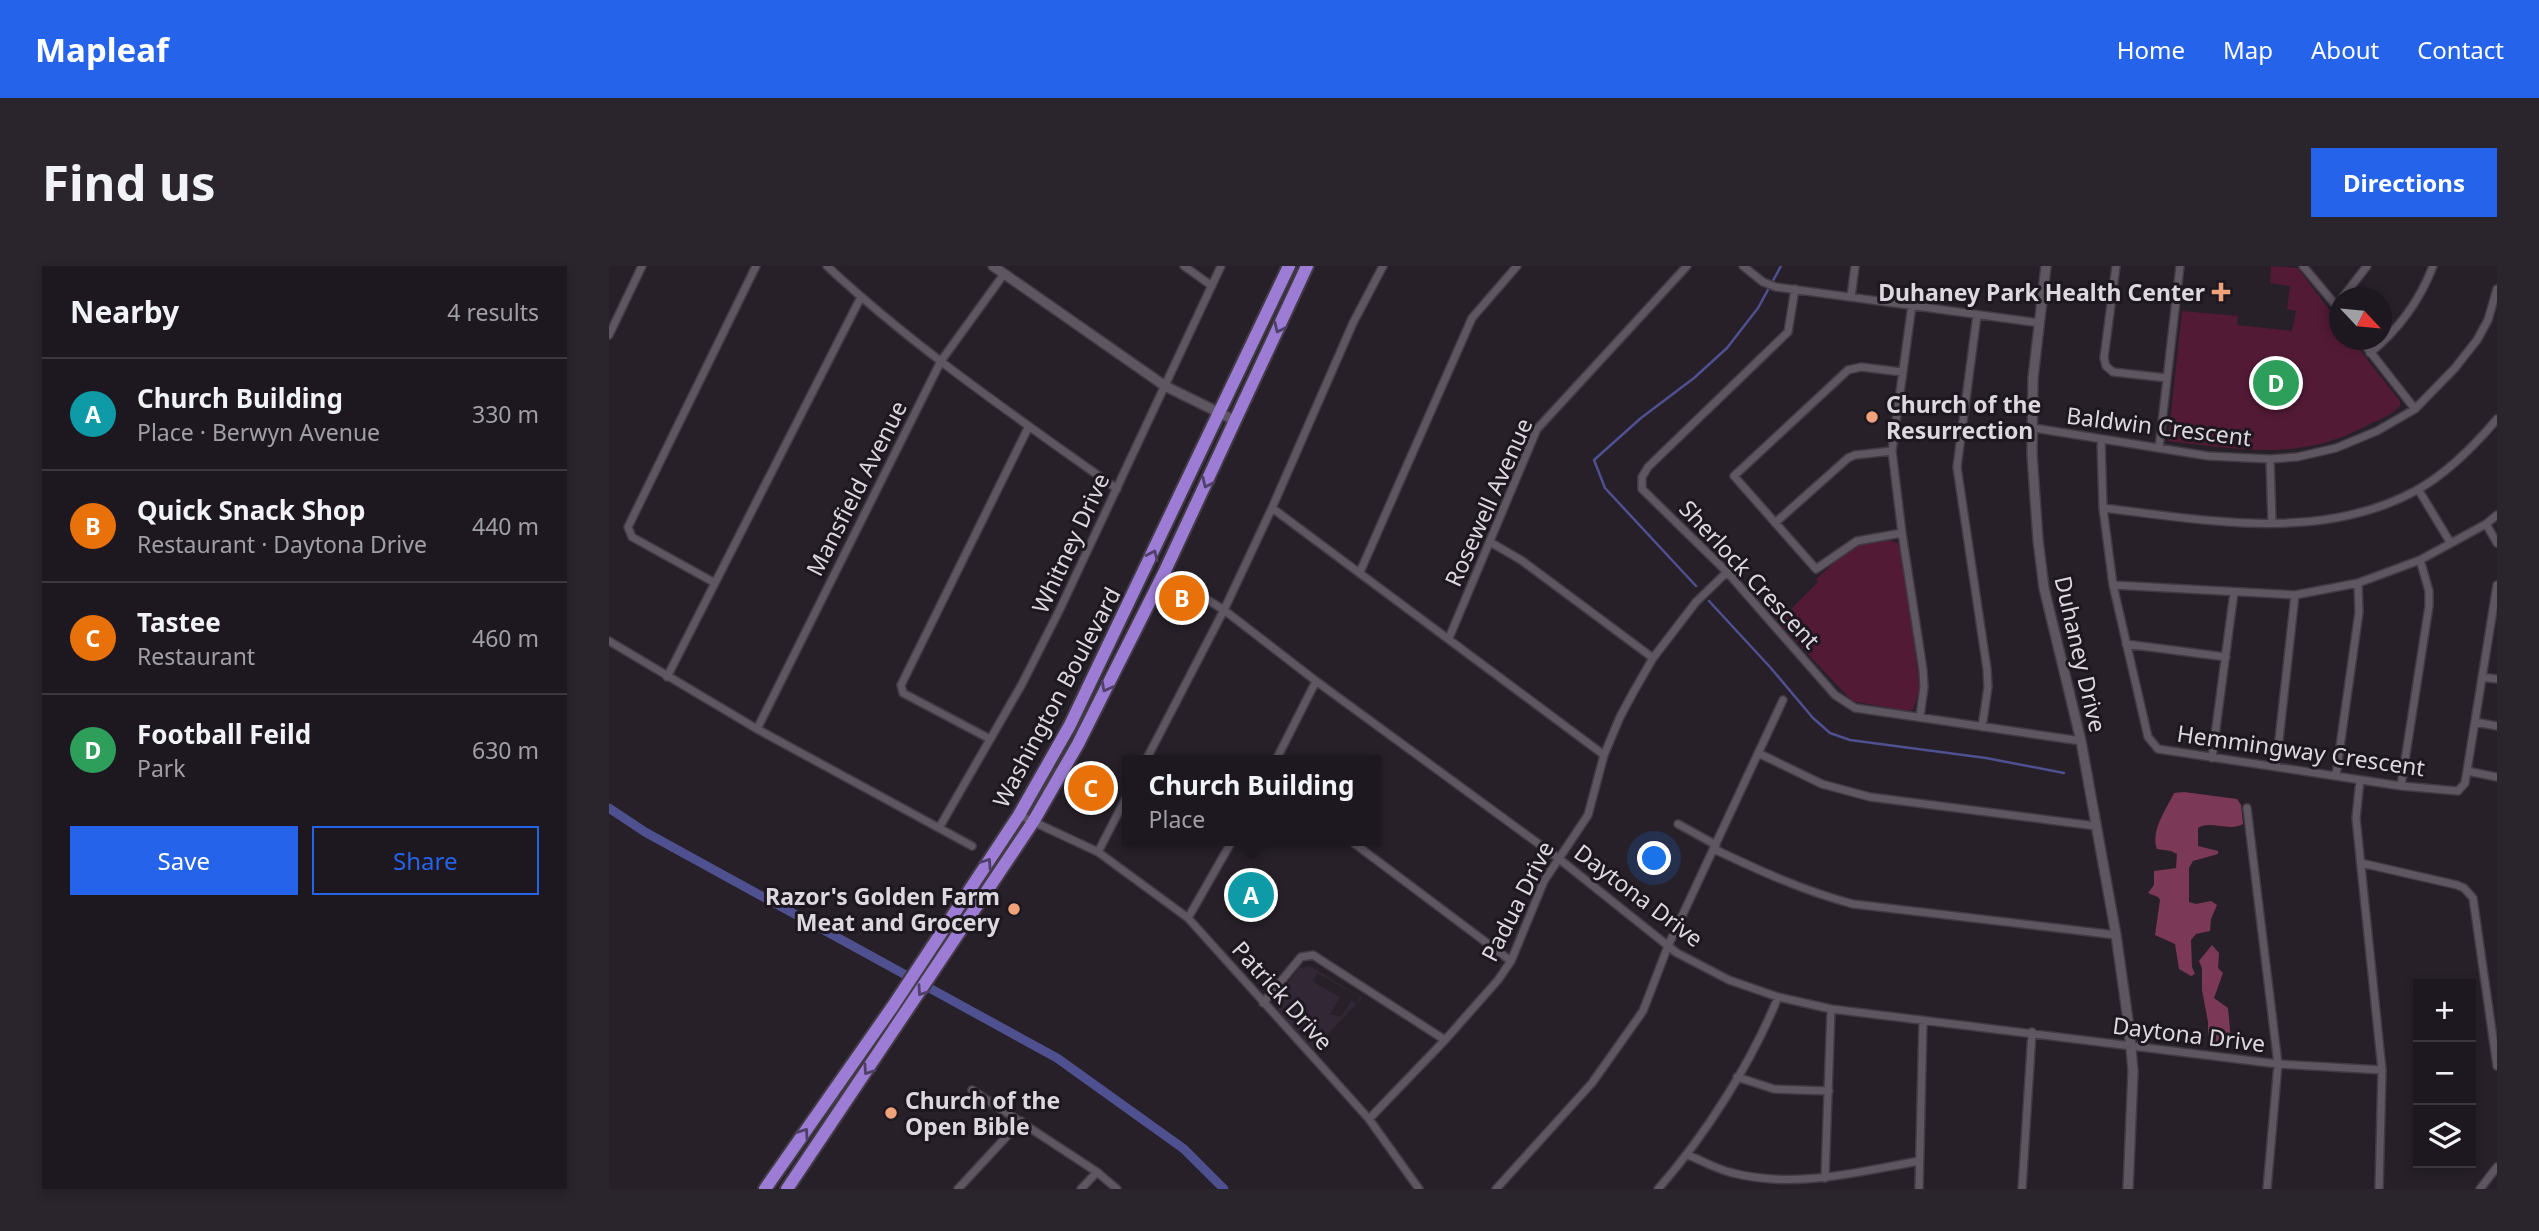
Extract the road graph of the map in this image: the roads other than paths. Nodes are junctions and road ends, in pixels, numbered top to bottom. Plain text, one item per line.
1 (642, 266) edge
2 (756, 266) edge
3 (827, 266) edge
4 (993, 266) edge
5 (1184, 266) edge
6 (1221, 266) edge
7 (1289, 266) edge
8 (1307, 266) edge
9 (1383, 266) edge
10 (1517, 266) edge
11 (1687, 266) edge
12 (1743, 266) edge
13 (1855, 266) edge
14 (2046, 266) edge
15 (2116, 266) edge
16 (2180, 266) edge
17 (2304, 266) edge
18 (2367, 266) edge
19 (2433, 266) edge
20 (1004, 274) junction
21 (1212, 286) junction
22 (2351, 287) edge
23 (1794, 289) junction
24 (2497, 289) edge
25 (2329, 292) edge
26 (1851, 297) junction
27 (861, 298) junction
28 (1912, 305) junction
29 (1977, 315) junction
30 (2488, 320) junction
31 (2039, 323) junction
32 (2497, 327) edge
33 (609, 335) edge
34 (2368, 350) edge
35 (2370, 353) junction
36 (941, 361) junction
37 (1902, 372) junction
38 (2167, 378) junction
39 (1165, 386) junction
40 (2415, 409) junction
41 (1219, 414) junction
42 (2497, 419) edge
43 (1236, 422) junction
44 (1029, 426) junction
45 (2033, 428) junction
46 (2101, 440) junction
47 (2159, 448) junction
48 (1892, 451) junction
49 (2270, 459) junction
50 (1117, 489) junction
51 (2418, 489) junction
52 (1272, 508) junction
53 (2103, 508) junction
54 (2497, 514) edge
55 (1775, 523) junction
56 (2272, 523) junction
57 (2486, 524) junction
58 (1902, 533) junction
59 (2495, 534) edge
60 (1490, 542) junction
61 (2450, 542) junction
62 (2497, 543) edge
63 (2420, 561) junction
64 (1360, 572) junction
65 (1727, 572) junction
66 (1164, 573) junction
67 (715, 583) junction
68 (2358, 583) junction
69 (2113, 585) junction
70 (2497, 585) edge
71 (2234, 592) junction
72 (2295, 595) junction
73 (1224, 610) junction
74 (1449, 638) junction
75 (609, 641) edge
76 (2126, 644) junction
77 (2226, 657) junction
78 (1653, 658) junction
79 (667, 677) junction
80 (2482, 677) junction
81 (2497, 679) edge
82 (1316, 681) junction
83 (1783, 701) dead end
84 (1920, 716) junction
85 (2475, 722) junction
86 (2497, 726) edge
87 (1982, 727) junction
88 (757, 729) junction
89 (990, 739) junction
90 (2081, 741) junction
91 (1758, 753) junction
92 (1149, 755) edge
93 (1279, 755) edge
94 (1604, 755) junction
95 (2212, 758) junction
96 (2276, 767) junction
97 (2467, 771) junction
98 (2336, 775) junction
99 (2497, 777) edge
100 (2360, 780) junction
101 (2401, 786) junction
102 (1122, 806) edge
103 (2247, 808) dead end
104 (1019, 815) junction
105 (1033, 822) junction
106 (1678, 824) dead end
107 (2096, 826) junction
108 (939, 828) junction
109 (972, 846) dead end
110 (1230, 846) edge
111 (1358, 846) edge
112 (1715, 847) junction
113 (1098, 852) junction
114 (1558, 858) junction
115 (2361, 863) junction
116 (1188, 918) junction
117 (2116, 935) junction
118 (1668, 946) junction
119 (1511, 961) junction
120 (1778, 997) junction
121 (1263, 1003) junction
122 (1831, 1009) junction
123 (1923, 1021) junction
124 (2032, 1032) junction
125 (2495, 1033) edge
126 (1445, 1040) junction
127 (2131, 1047) junction
128 (2278, 1064) junction
129 (2497, 1066) edge
130 (2382, 1070) junction
131 (1737, 1077) junction
132 (972, 1090) dead end
133 (1829, 1091) junction
134 (1369, 1119) junction
135 (1021, 1121) junction
136 (1688, 1155) junction
137 (1919, 1161) junction
138 (2497, 1167) edge
139 (1097, 1171) junction
140 (1825, 1178) junction
141 (765, 1189) edge
142 (787, 1189) edge
143 (958, 1189) edge
144 (1081, 1189) edge
145 (1117, 1189) edge
146 (1419, 1189) edge
147 (1496, 1189) edge
148 (1658, 1189) edge
149 (1919, 1189) edge
150 (2022, 1189) edge
151 (2128, 1189) edge
152 (2267, 1189) edge
153 (2379, 1189) edge
154 (2480, 1189) edge

1 - 33 street
2 - 67 street
3 - 27 street
4 - 20 street
5 - 21 street
6 - 21 street, Whitney Drive
7 - 41 highway, Washington Boulevard
8 -> 43 highway, Washington Boulevard
9 - 52 street
10 - 64 street
11 - 60 street, Rosewell Avenue
12 - 23 street
13 - 26 street
14 - 31 street, Duhaney Drive
15 - 38 street
16 - 38 street
17 - 25 street
18 - 22 street
19 - 35 street
20 - 36 street, Mansfield Avenue
20 - 39 street
21 - 39 street, Whitney Drive
23 - 26 street
23 - 65 street, Sherlock Crescent
24 - 30 street, Baldwin Crescent
26 - 28 street
27 - 36 street
27 - 67 street
28 - 29 street
28 - 37 street
29 - 31 street
29 - 87 street
30 - 32 street
30 - 40 street, Baldwin Crescent
31 - 45 street, Duhaney Drive
34 - 35 street
35 - 40 street
36 - 44 street
36 - 88 street, Mansfield Avenue
37 - 48 street
37 - 55 street
38 - 47 street
39 - 41 street
39 - 50 street, Whitney Drive
40 - 49 street, Baldwin Crescent
41 - 43 street
104 -> 41 highway, Washington Boulevard
42 - 51 street
43 -> 66 highway, Washington Boulevard
44 - 50 street
44 - 89 street
45 - 46 street, Baldwin Crescent
45 - 90 street, Duhaney Drive
46 - 47 street, Baldwin Crescent
46 - 53 street, Hemmingway Crescent
47 - 49 street, Baldwin Crescent
48 - 55 street
48 - 58 street
49 - 56 street
50 - 89 street, Whitney Drive
51 - 56 street
51 - 61 street
52 - 64 street
52 - 73 street
53 - 56 street
53 - 69 street, Hemmingway Crescent
54 - 57 street
55 - 58 street
57 - 59 street
57 - 61 street
58 - 84 street
59 - 62 street
60 - 74 street, Rosewell Avenue
60 - 78 street
61 - 63 street
63 - 68 street
63 - 101 street
64 - 74 street
65 - 78 street, Padua Drive
65 - 84 street, Sherlock Crescent
66 - 73 street, Daytona Drive
66 -> 105 highway, Washington Boulevard
67 - 79 street
68 - 72 street
68 - 98 street
69 - 71 street
69 - 76 street, Hemmingway Crescent
70 - 80 street
71 - 72 street
71 - 77 street
72 - 96 street
73 - 82 street, Daytona Drive
73 - 92 street
74 - 94 street
75 - 79 street
76 - 77 street
76 - 95 street, Hemmingway Crescent
77 - 95 street
78 - 94 street, Padua Drive
79 - 88 street
80 - 81 street
80 - 85 street
82 - 93 street
82 - 114 street, Daytona Drive
83 - 91 street
84 - 87 street, Sherlock Crescent
85 - 86 street
85 - 97 street
87 - 90 street, Sherlock Crescent
88 - 108 street
89 - 108 street, Whitney Drive
90 - 107 street, Duhaney Drive
91 - 107 street
91 - 112 street
94 - 114 street, Padua Drive
95 - 96 street, Hemmingway Crescent
96 - 98 street, Hemmingway Crescent
97 - 99 street
97 - 101 street, Hemmingway Crescent
98 - 100 street, Hemmingway Crescent
100 - 101 street, Hemmingway Crescent
100 - 115 street
102 - 113 street
103 - 128 street
104 - 105 street, Patrick Drive
141 -> 104 highway, Washington Boulevard
105 - 113 street, Patrick Drive
105 -> 142 highway, Washington Boulevard
106 - 112 street
107 - 117 street, Duhaney Drive
108 - 109 street
110 - 116 street
111 - 119 street
112 - 117 street
112 - 118 street
113 - 116 street, Patrick Drive
114 - 118 street, Daytona Drive
114 - 119 street, Padua Drive
115 - 125 street
115 - 130 street
116 - 121 street, Patrick Drive
117 - 127 street, Duhaney Drive
118 - 120 street, Daytona Drive
118 - 147 street
119 - 126 street, Padua Drive
120 - 122 street, Daytona Drive
120 - 131 street
121 - 126 street
121 - 134 street, Patrick Drive
122 - 123 street, Daytona Drive
122 - 133 street
123 - 124 street, Daytona Drive
123 - 137 street
124 - 127 street, Daytona Drive
124 - 150 street
125 - 129 street
126 - 134 street, Padua Drive
127 - 128 street, Daytona Drive
127 - 151 street, Duhaney Drive
128 - 130 street, Daytona Drive
128 - 152 street
130 - 153 street
131 - 133 street
131 - 136 street
132 - 135 street
133 - 140 street
134 - 146 street, Patrick Drive
135 - 139 street
135 - 143 street
136 - 140 street
136 - 148 street
137 - 140 street
137 - 149 street
138 - 154 street
139 - 144 street
139 - 145 street

